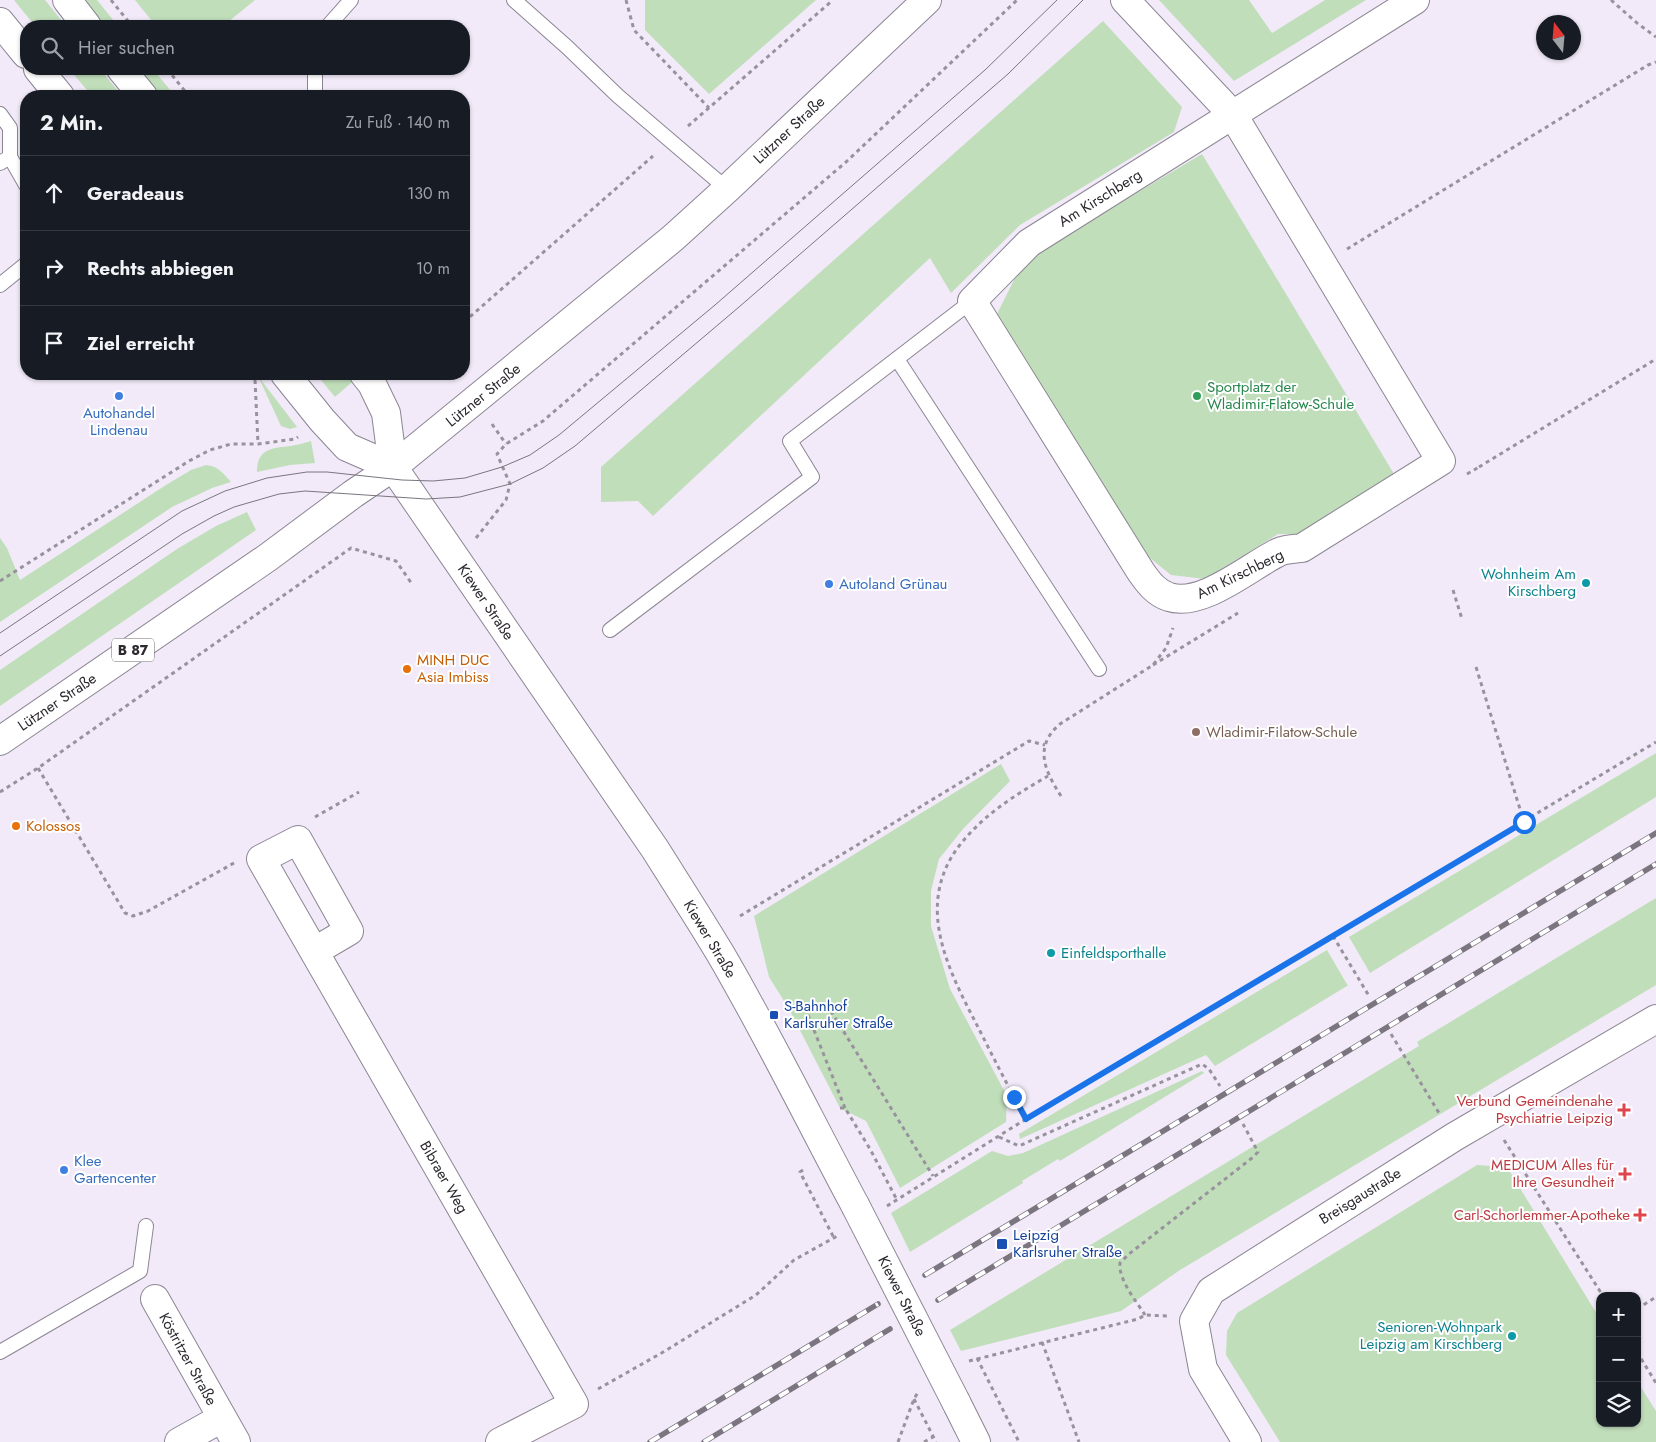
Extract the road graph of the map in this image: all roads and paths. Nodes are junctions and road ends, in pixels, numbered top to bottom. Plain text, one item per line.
1 (66, 0) edge
2 (111, 0) edge
3 (351, 0) edge
4 (514, 0) edge
5 (626, 0) edge
6 (833, 0) edge
7 (927, 0) edge
8 (1017, 0) edge
9 (1125, 0) edge
10 (1415, 0) edge
11 (1611, 0) edge
12 (82, 20) edge
13 (127, 20) edge
14 (333, 20) edge
15 (0, 22) edge
16 (1656, 37) edge
17 (20, 47) edge
18 (1656, 62) edge
19 (43, 75) edge
20 (126, 75) edge
21 (172, 75) edge
22 (315, 75) edge
23 (55, 90) edge
24 (138, 90) edge
25 (184, 90) edge
26 (315, 90) edge
27 (708, 108) junction
28 (0, 114) edge
29 (1233, 115) junction
30 (671, 141) junction
31 (5, 160) edge
32 (20, 179) edge
33 (727, 189) junction
34 (1323, 264) junction
35 (20, 269) edge
36 (0, 285) edge
37 (972, 301) junction
38 (470, 317) edge
39 (897, 359) junction
40 (1656, 359) edge
41 (254, 380) edge
42 (290, 380) edge
43 (369, 380) edge
44 (1441, 461) junction
45 (393, 467) junction
46 (476, 538) dead end
47 (0, 581) edge
48 (412, 584) dead end
49 (1453, 590) dead end
50 (1462, 619) dead end
51 (1173, 626) dead end
52 (610, 630) dead end
53 (1476, 666) dead end
54 (1099, 669) dead end
55 (0, 741) edge
56 (1656, 742) edge
57 (1045, 745) junction
58 (38, 768) junction
59 (1048, 776) junction
60 (0, 792) edge
61 (359, 792) dead end
62 (1061, 796) dead end
63 (1524, 822) junction
64 (298, 840) junction
65 (261, 859) junction
66 (740, 916) dead end
67 (1333, 936) junction
68 (315, 951) junction
69 (1369, 996) dead end
70 (1656, 1019) edge
71 (1390, 1034) dead end
72 (1220, 1086) dead end
73 (840, 1108) dead end
74 (845, 1108) junction
75 (1490, 1116) junction
76 (1026, 1119) junction
77 (1243, 1124) dead end
78 (999, 1136) junction
79 (1454, 1137) junction
80 (933, 1176) junction
81 (806, 1185) dead end
82 (897, 1200) junction
83 (887, 1206) dead end
84 (146, 1226) dead end
85 (841, 1234) dead end
86 (834, 1238) junction
87 (1600, 1292) edge
88 (1656, 1297) edge
89 (155, 1299) dead end
90 (1641, 1306) edge
91 (1145, 1315) junction
92 (1172, 1316) dead end
93 (1042, 1342) junction
94 (0, 1352) edge
95 (977, 1358) junction
96 (1641, 1359) edge
97 (969, 1361) dead end
98 (1656, 1383) edge
99 (574, 1404) junction
100 (222, 1418) junction
101 (933, 1437) junction
102 (179, 1442) edge
103 (236, 1442) edge
104 (500, 1442) edge
105 (898, 1442) edge
106 (924, 1442) edge
107 (936, 1442) edge
108 (976, 1442) edge
109 (1018, 1442) edge
110 (1079, 1442) edge
111 (1247, 1442) edge

1 - 12 street
2 - 13 path
3 - 14 lane
4 - 30 lane
5 - 27 path
6 - 27 path
7 - 33 street, Lützner Straße
8 - 46 path
9 - 29 street
10 - 29 street, Am Kirschberg
11 - 16 path
15 - 17 street
18 - 34 path
19 - 23 street
20 - 24 street
21 - 25 path
22 - 26 lane
27 - 30 path
28 - 31 lane
29 - 34 street
29 - 37 street, Am Kirschberg
30 - 33 lane
30 - 38 path
31 - 32 lane
33 - 45 street, Lützner Straße
34 - 44 street
35 - 36 lane
37 - 39 lane
37 - 44 street, Am Kirschberg
39 - 52 lane
39 - 54 lane
40 - 44 path
41 - 47 path
42 - 45 street
43 - 45 street, Kiewer Straße
45 - 55 street, Lützner Straße / B 87
45 - 108 street, Kiewer Straße, bridge
48 - 58 path
49 - 50 path
51 - 57 path
53 - 63 path
56 - 63 path
57 - 59 path
57 - 66 path
58 - 60 path
58 - 65 path
59 - 62 path
59 - 76 path
61 - 64 path
63 - 67 path
64 - 65 street
64 - 68 street
65 - 68 street, Bibraer Weg
67 - 69 path
67 - 76 path
68 - 99 street, Bibraer Weg
70 - 75 street, Breisgaustraße
71 - 79 path
72 - 78 path
73 - 74 path
74 - 80 path
74 - 82 path
75 - 79 street, Breisgaustraße
75 - 87 path
76 - 78 path
77 - 91 path
78 - 80 path
79 - 111 street, Breisgaustraße
80 - 82 path
81 - 86 path
82 - 83 path
84 - 94 lane
85 - 86 path
86 - 99 path
88 - 90 path
89 - 100 street, Köstritzer Straße
91 - 92 path
91 - 93 path
93 - 95 path
93 - 110 path
95 - 97 path
95 - 109 path
96 - 98 path
99 - 104 street
100 - 102 street, Köstritzer Straße
100 - 103 street, Köstritzer Straße
101 - 105 path
101 - 106 path
101 - 107 path

